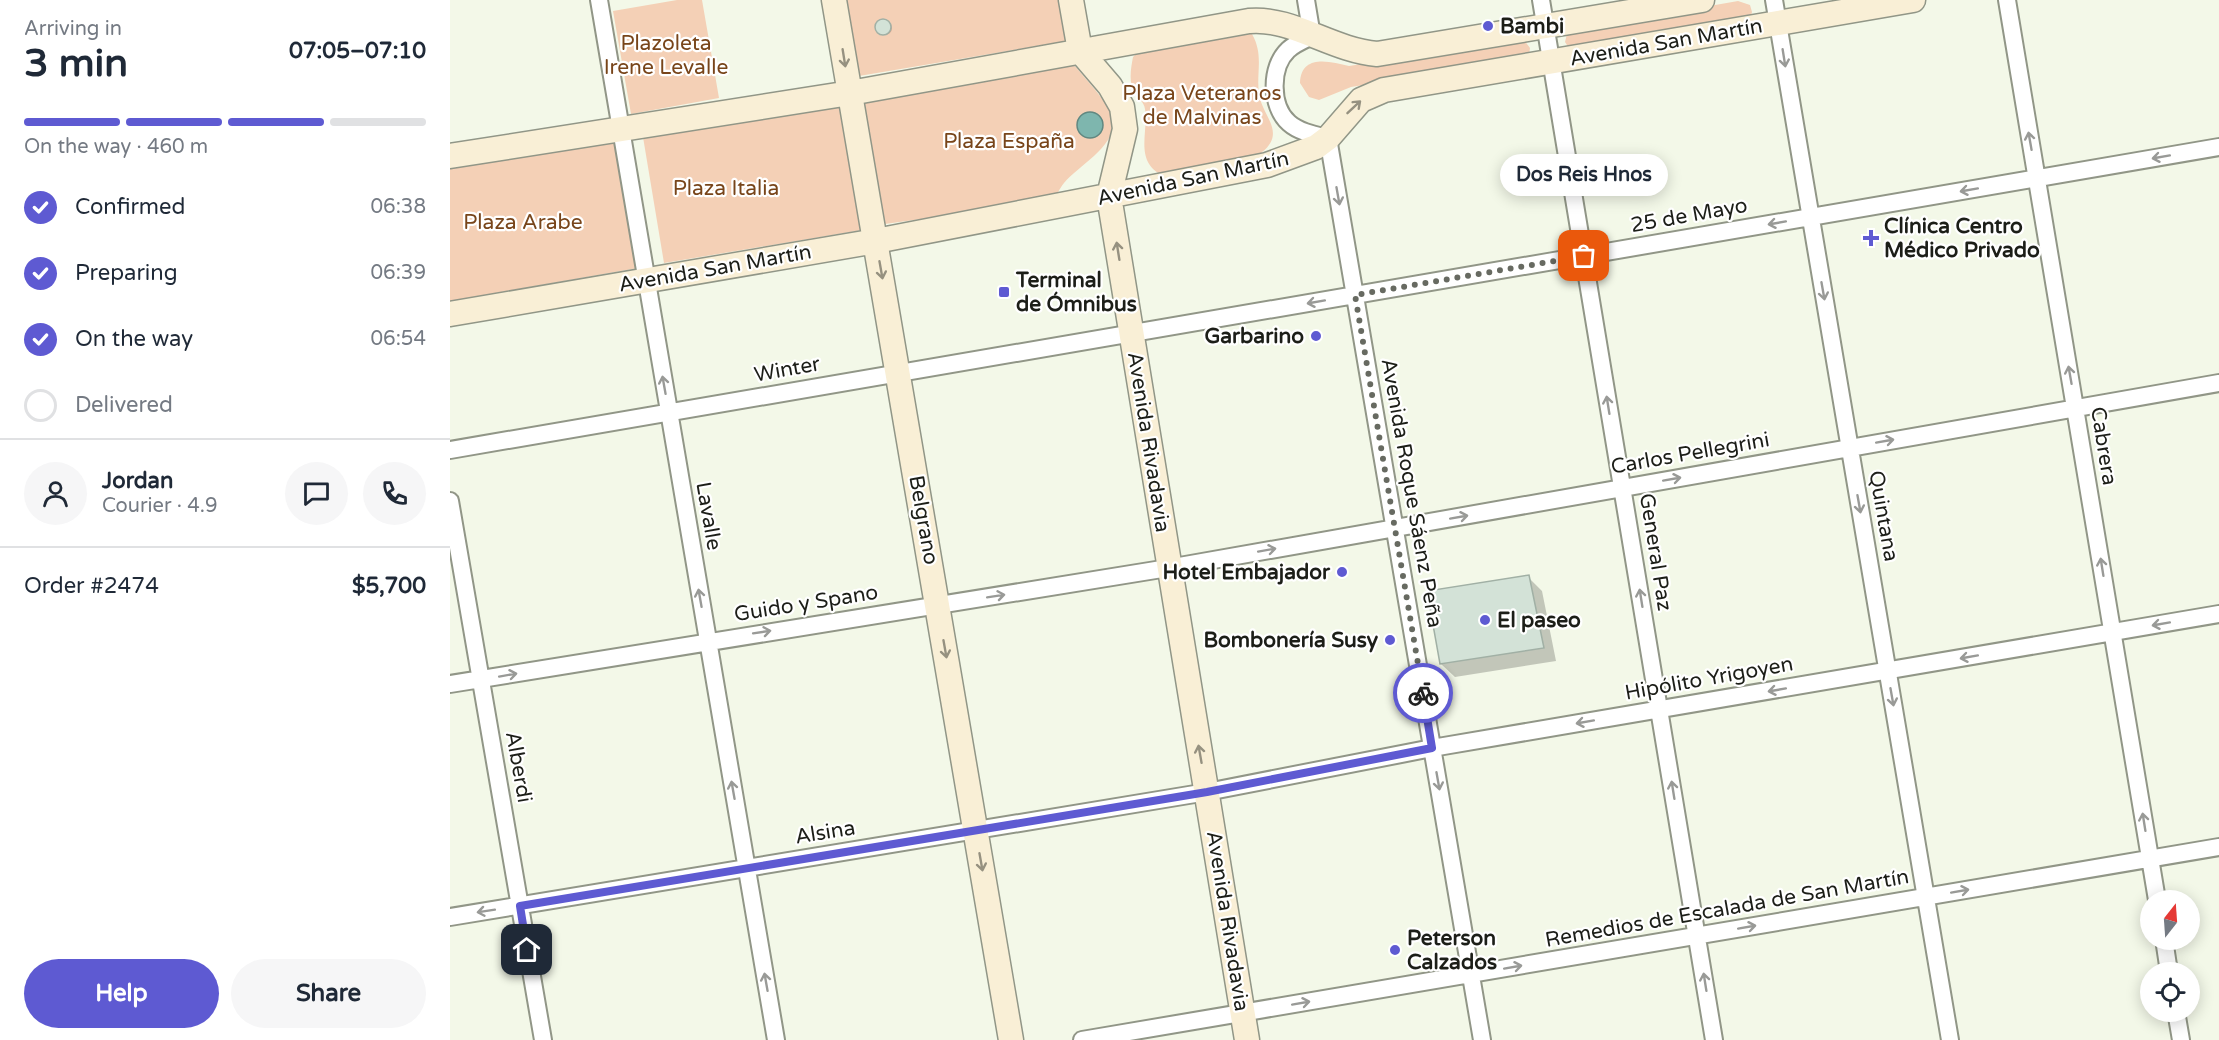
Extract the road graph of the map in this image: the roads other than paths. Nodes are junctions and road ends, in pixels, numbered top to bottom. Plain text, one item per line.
1 (599, 0) edge
2 (834, 0) edge
3 (1071, 0) edge
4 (1306, 0) edge
5 (1541, 0) edge
6 (1702, 0) edge
7 (1913, 0) edge
8 (2007, 0) edge
9 (1776, 12) edge
10 (1546, 27) junction
11 (1312, 36) junction
12 (1080, 51) junction
13 (1551, 62) junction
14 (850, 93) junction
15 (619, 130) junction
16 (1328, 138) junction
17 (2219, 147) edge
18 (450, 156) edge
19 (2037, 178) junction
20 (1109, 196) junction
21 (1810, 217) junction
22 (876, 241) junction
23 (1584, 256) junction
24 (645, 280) junction
25 (1355, 295) junction
26 (450, 314) edge
27 (1131, 333) junction
28 (899, 373) junction
29 (2219, 383) edge
30 (2075, 408) junction
31 (668, 412) junction
32 (1849, 448) junction
33 (450, 450) edge
34 (1622, 488) junction
35 (450, 501) edge
36 (1395, 528) junction
37 (1168, 568) junction
38 (938, 605) junction
39 (2219, 614) edge
40 (2113, 632) junction
41 (707, 641) junction
42 (1887, 671) junction
43 (481, 680) junction
44 (450, 684) edge
45 (1659, 710) junction
46 (1432, 748) junction
47 (1207, 792) junction
48 (976, 830) junction
49 (2219, 847) edge
50 (2151, 859) junction
51 (747, 868) junction
52 (2156, 890) edge
53 (1925, 897) junction
54 (520, 906) junction
55 (450, 917) edge
56 (1697, 936) junction
57 (1471, 974) junction
58 (1243, 1013) junction
59 (2178, 1022) edge
60 (543, 1040) edge
61 (776, 1040) edge
62 (1011, 1040) edge
63 (1082, 1040) edge
64 (1247, 1040) edge
65 (1482, 1040) edge
66 (1714, 1040) edge
67 (1950, 1040) edge
68 (2181, 1040) edge

1 - 15 street, Lavalle
2 -> 14 main road, Belgrano
3 - 12 main road
4 - 11 street
5 - 10 street, General Paz
6 - 10 main road, Avenida San Martín
7 - 9 main road, Avenida San Martín
19 -> 8 street, Cabrera
9 - 13 main road, Avenida San Martín
9 -> 21 street, Quintana
10 - 11 main road, Avenida San Martín
10 - 13 street, General Paz
11 - 12 main road, Avenida San Martín
11 - 16 street
12 - 14 main road, Avenida San Martín
12 - 20 main road, Avenida Rivadavia
16 -> 13 main road, Avenida San Martín
13 - 23 street, General Paz
14 - 15 main road, Avenida San Martín
14 - 22 main road, Belgrano
15 - 18 main road, Avenida San Martín
15 - 24 street, Lavalle
16 - 20 main road, Avenida San Martín
16 -> 25 street, Avenida Roque Sáenz Peña
17 -> 19 street, 25 de Mayo
19 -> 21 street, 25 de Mayo
30 -> 19 street, Cabrera
20 - 22 main road, Avenida San Martín
27 -> 20 main road, Avenida Rivadavia
21 -> 23 street, 25 de Mayo
21 -> 32 street, Quintana
22 - 24 main road, Avenida San Martín
22 -> 28 main road, Belgrano
23 - 25 street, 25 de Mayo
34 -> 23 street, General Paz
24 - 26 main road, Avenida San Martín
31 -> 24 street, Lavalle
25 -> 27 street, 25 de Mayo
25 - 36 street, Avenida Roque Sáenz Peña
27 - 28 street, Winter
27 - 37 main road, Avenida Rivadavia
28 - 31 street, Winter
28 - 38 main road, Belgrano
29 - 30 street, Carlos Pellegrini
32 -> 30 street, Carlos Pellegrini
40 -> 30 street, Cabrera
31 - 33 street, Winter
41 -> 31 street, Lavalle
34 -> 32 street, Carlos Pellegrini
32 -> 42 street, Quintana
36 -> 34 street, Carlos Pellegrini
45 -> 34 street, General Paz
35 - 43 street, Alberdi
37 -> 36 street, Carlos Pellegrini
36 - 46 street, Avenida Roque Sáenz Peña
38 -> 37 street, Guido y Spano
47 -> 37 main road, Avenida Rivadavia
41 -> 38 street, Guido y Spano
38 -> 48 main road, Belgrano
39 -> 40 street, Hipólito Yrigoyen
40 -> 42 street, Hipólito Yrigoyen
50 -> 40 street, Cabrera
43 -> 41 street, Guido y Spano
51 -> 41 street, Lavalle
42 -> 45 street, Hipólito Yrigoyen
42 -> 53 street, Quintana
43 - 44 street, Guido y Spano
43 - 54 street, Alberdi
45 -> 46 street, Hipólito Yrigoyen
56 -> 45 street, General Paz
46 - 47 street, Hipólito Yrigoyen
46 -> 57 street, Avenida Roque Sáenz Peña
47 - 48 street, Alsina
47 - 58 main road, Avenida Rivadavia
48 - 51 street, Alsina
48 -> 62 main road, Belgrano
49 - 50 street, Remedios de Escalada de San Martín
50 - 52 street, Cabrera
53 -> 50 street, Remedios de Escalada de San Martín
51 - 54 street, Alsina
61 -> 51 street, Lavalle
56 -> 53 street, Remedios de Escalada de San Martín
53 - 67 street, Quintana
54 -> 55 street, Alsina
54 - 60 street, Alberdi
57 -> 56 street, Remedios de Escalada de San Martín
66 -> 56 street, General Paz
58 -> 57 street, Remedios de Escalada de San Martín
57 - 65 street, Avenida Roque Sáenz Peña
58 - 63 street, Remedios de Escalada de San Martín
58 - 64 main road, Avenida Rivadavia
59 - 68 street

